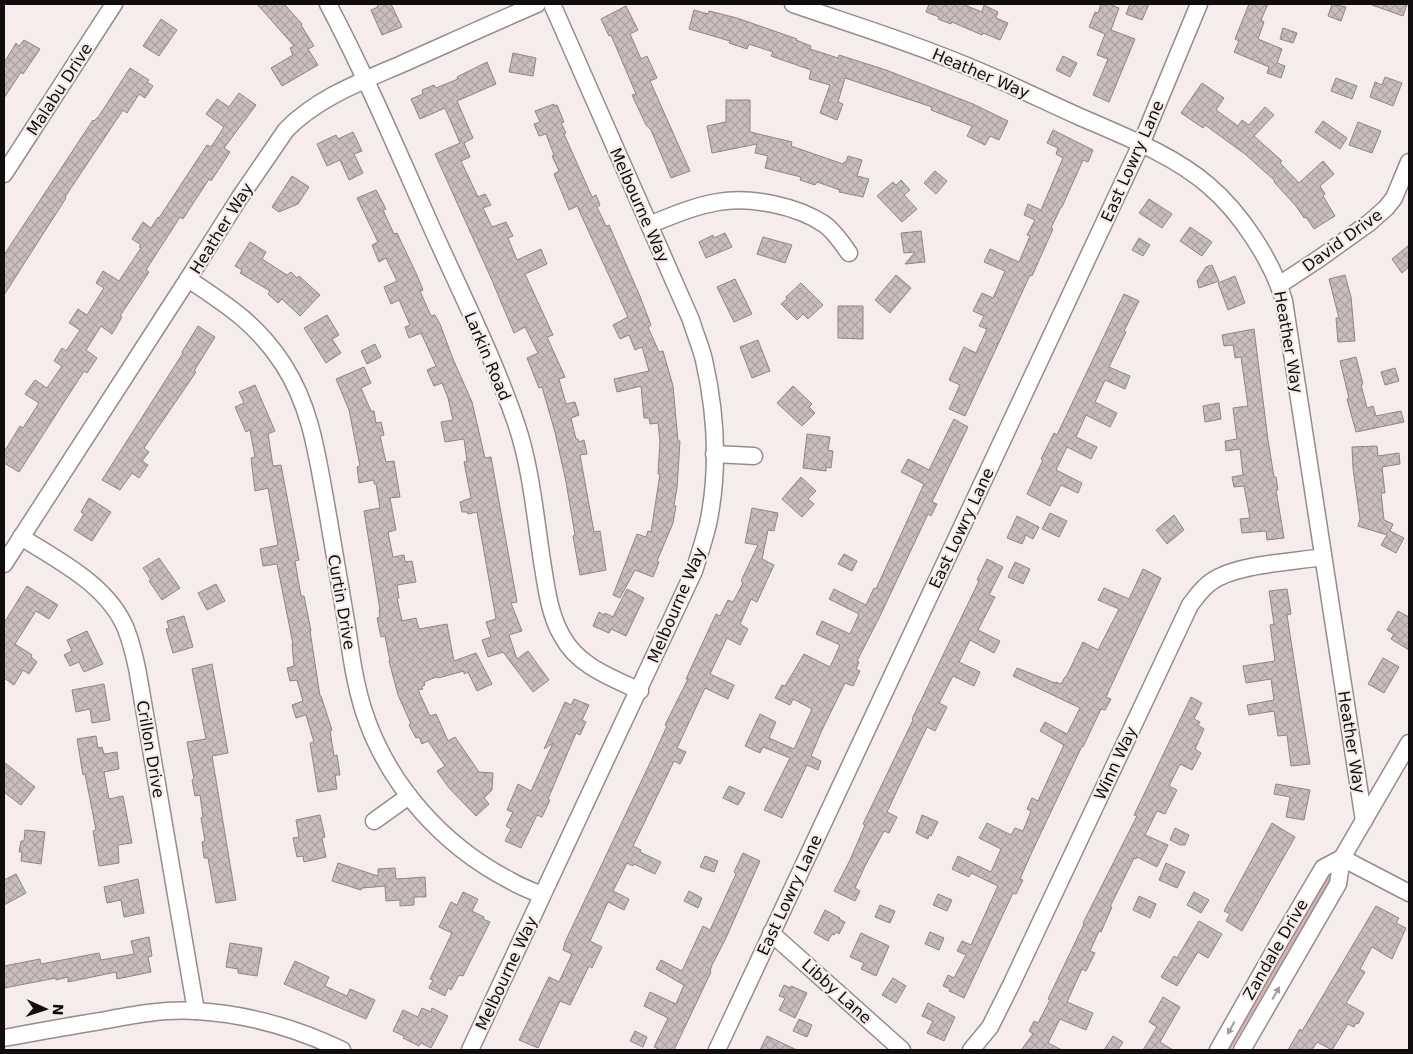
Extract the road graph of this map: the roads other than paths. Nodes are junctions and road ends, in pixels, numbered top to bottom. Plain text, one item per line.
1 (114, 4) edge
2 (328, 4) edge
3 (537, 4) edge
4 (552, 4) edge
5 (793, 4) edge
6 (1199, 4) edge
7 (365, 80) junction
8 (1142, 144) junction
9 (1409, 162) edge
10 (4, 174) edge
11 (649, 225) junction
12 (849, 253) dead end
13 (188, 279) junction
14 (1279, 285) junction
15 (714, 454) junction
16 (754, 456) dead end
17 (21, 537) junction
18 (1324, 557) junction
19 (4, 564) edge
20 (640, 691) junction
21 (1409, 743) edge
22 (409, 796) junction
23 (374, 821) dead end
24 (1364, 821) junction
25 (1342, 858) junction
26 (1409, 893) edge
27 (542, 896) junction
28 (772, 933) junction
29 (196, 1011) junction
30 (4, 1038) edge
31 (342, 1050) edge
32 (470, 1050) edge
33 (717, 1050) edge
34 (902, 1050) edge
35 (971, 1050) edge
36 (1218, 1050) edge
37 (1242, 1050) edge

1 - 10 street, Malabu Drive
2 - 7 street, Larkin Road
3 - 7 street, Heather Way
4 - 11 street, Melbourne Way
5 - 8 street, Heather Way
6 - 8 street, East Lowry Lane
7 - 13 street, Heather Way
7 - 20 street, Larkin Road
8 - 14 street, Heather Way
8 - 28 street, East Lowry Lane
9 - 14 street, David Drive
11 - 12 street
11 - 15 street, Melbourne Way
13 - 17 street, Heather Way
13 - 22 street, Curtin Drive
14 - 18 street, Heather Way
15 - 16 street
15 - 20 street, Melbourne Way
17 - 19 street, Heather Way
17 - 29 street, Crillon Drive
18 - 24 street, Heather Way
18 - 35 street, Winn Way
20 - 27 street, Melbourne Way
21 - 24 street, Zandale Drive
22 - 23 street
22 - 27 street, Curtin Drive
24 - 25 street, Zandale Drive
25 - 26 street
25 -> 36 street, Zandale Drive
37 -> 25 street, Zandale Drive
27 - 32 street, Melbourne Way
28 - 33 street, East Lowry Lane
28 - 34 street, Libby Lane
29 - 30 street
29 - 31 street

